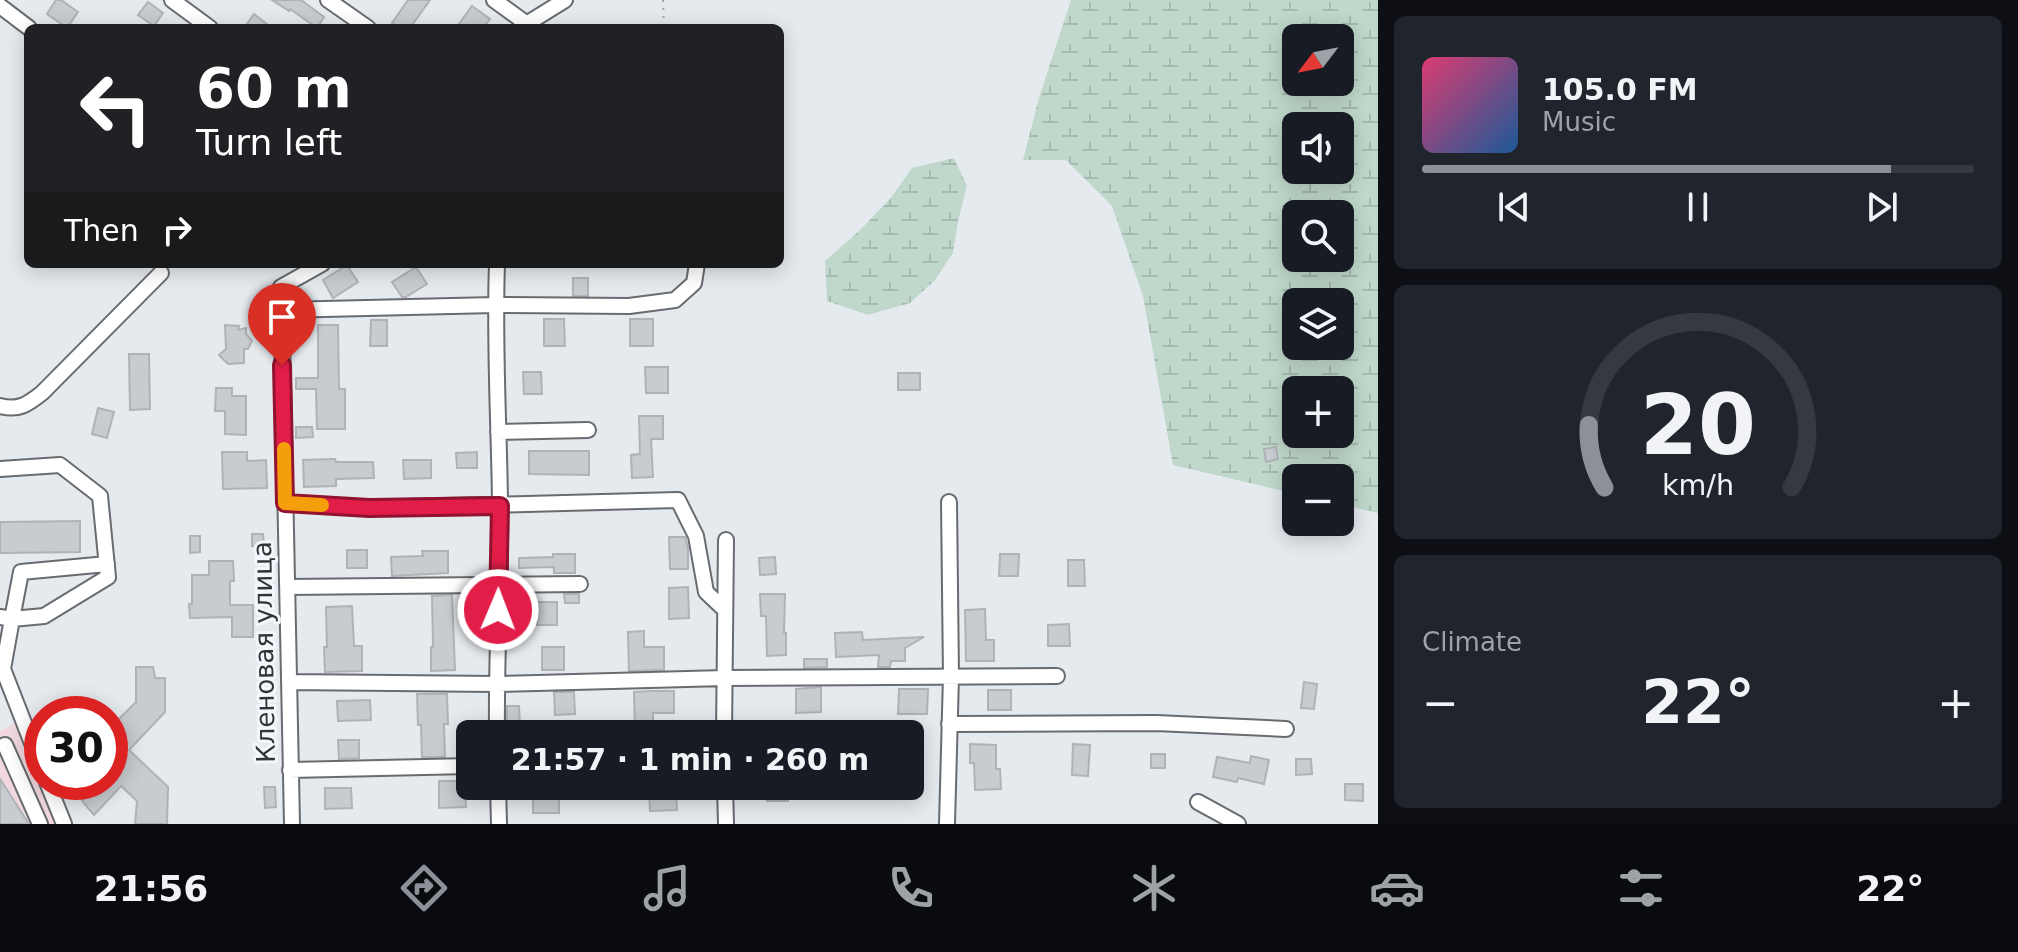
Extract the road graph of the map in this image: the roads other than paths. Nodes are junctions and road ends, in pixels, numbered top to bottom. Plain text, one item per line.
1 (172, 0) edge
2 (328, 0) edge
3 (494, 0) edge
4 (565, 0) edge
5 (0, 6) edge
6 (24, 24) edge
7 (205, 24) edge
8 (362, 24) edge
9 (522, 24) edge
10 (527, 24) edge
11 (315, 268) edge
12 (497, 268) edge
13 (696, 268) edge
14 (161, 273) dead end
15 (495, 305) junction
16 (281, 310) junction
17 (0, 406) edge
18 (588, 430) dead end
19 (498, 432) junction
20 (0, 469) edge
21 (949, 502) dead end
22 (285, 503) junction
23 (500, 506) junction
24 (726, 540) dead end
25 (107, 564) junction
26 (580, 584) dead end
27 (498, 585) junction
28 (287, 587) junction
29 (725, 610) junction
30 (6, 618) edge
31 (951, 676) junction
32 (1057, 676) dead end
33 (725, 678) junction
34 (289, 682) junction
35 (496, 684) junction
36 (497, 720) edge
37 (724, 720) edge
38 (24, 724) edge
39 (949, 724) junction
40 (1286, 729) dead end
41 (24, 736) edge
42 (3, 746) edge
43 (456, 766) edge
44 (290, 770) junction
45 (54, 800) edge
46 (498, 800) edge
47 (725, 800) edge
48 (1198, 802) dead end
49 (40, 824) edge
50 (64, 824) edge
51 (292, 824) edge
52 (499, 824) edge
53 (726, 824) edge
54 (947, 824) edge
55 (1238, 824) edge

1 - 7 street
2 - 8 street
3 - 9 street
4 - 10 street
5 - 6 street
11 - 16 street, Кленовая улица
12 - 15 street
13 - 15 street
14 - 17 street
15 - 16 street
15 - 19 street
16 - 22 street, Кленовая улица
18 - 19 street
19 - 23 street
20 - 25 street
21 - 31 street
22 - 23 street
22 - 28 street, Кленовая улица
23 - 27 street
23 - 29 street
24 - 29 street
25 - 30 street
25 - 30 street
26 - 27 street
27 - 28 street
27 - 35 street
28 - 34 street, Кленовая улица
29 - 33 street
30 - 38 street
31 - 32 street
31 - 33 street
31 - 39 street
33 - 35 street
33 - 37 street
34 - 35 street
34 - 44 street, Кленовая улица
35 - 36 street
39 - 40 street
39 - 54 street
41 - 42 street
42 - 49 street
43 - 44 street
44 - 51 street, Кленовая улица
45 - 50 street
46 - 52 street
47 - 53 street
48 - 55 street

